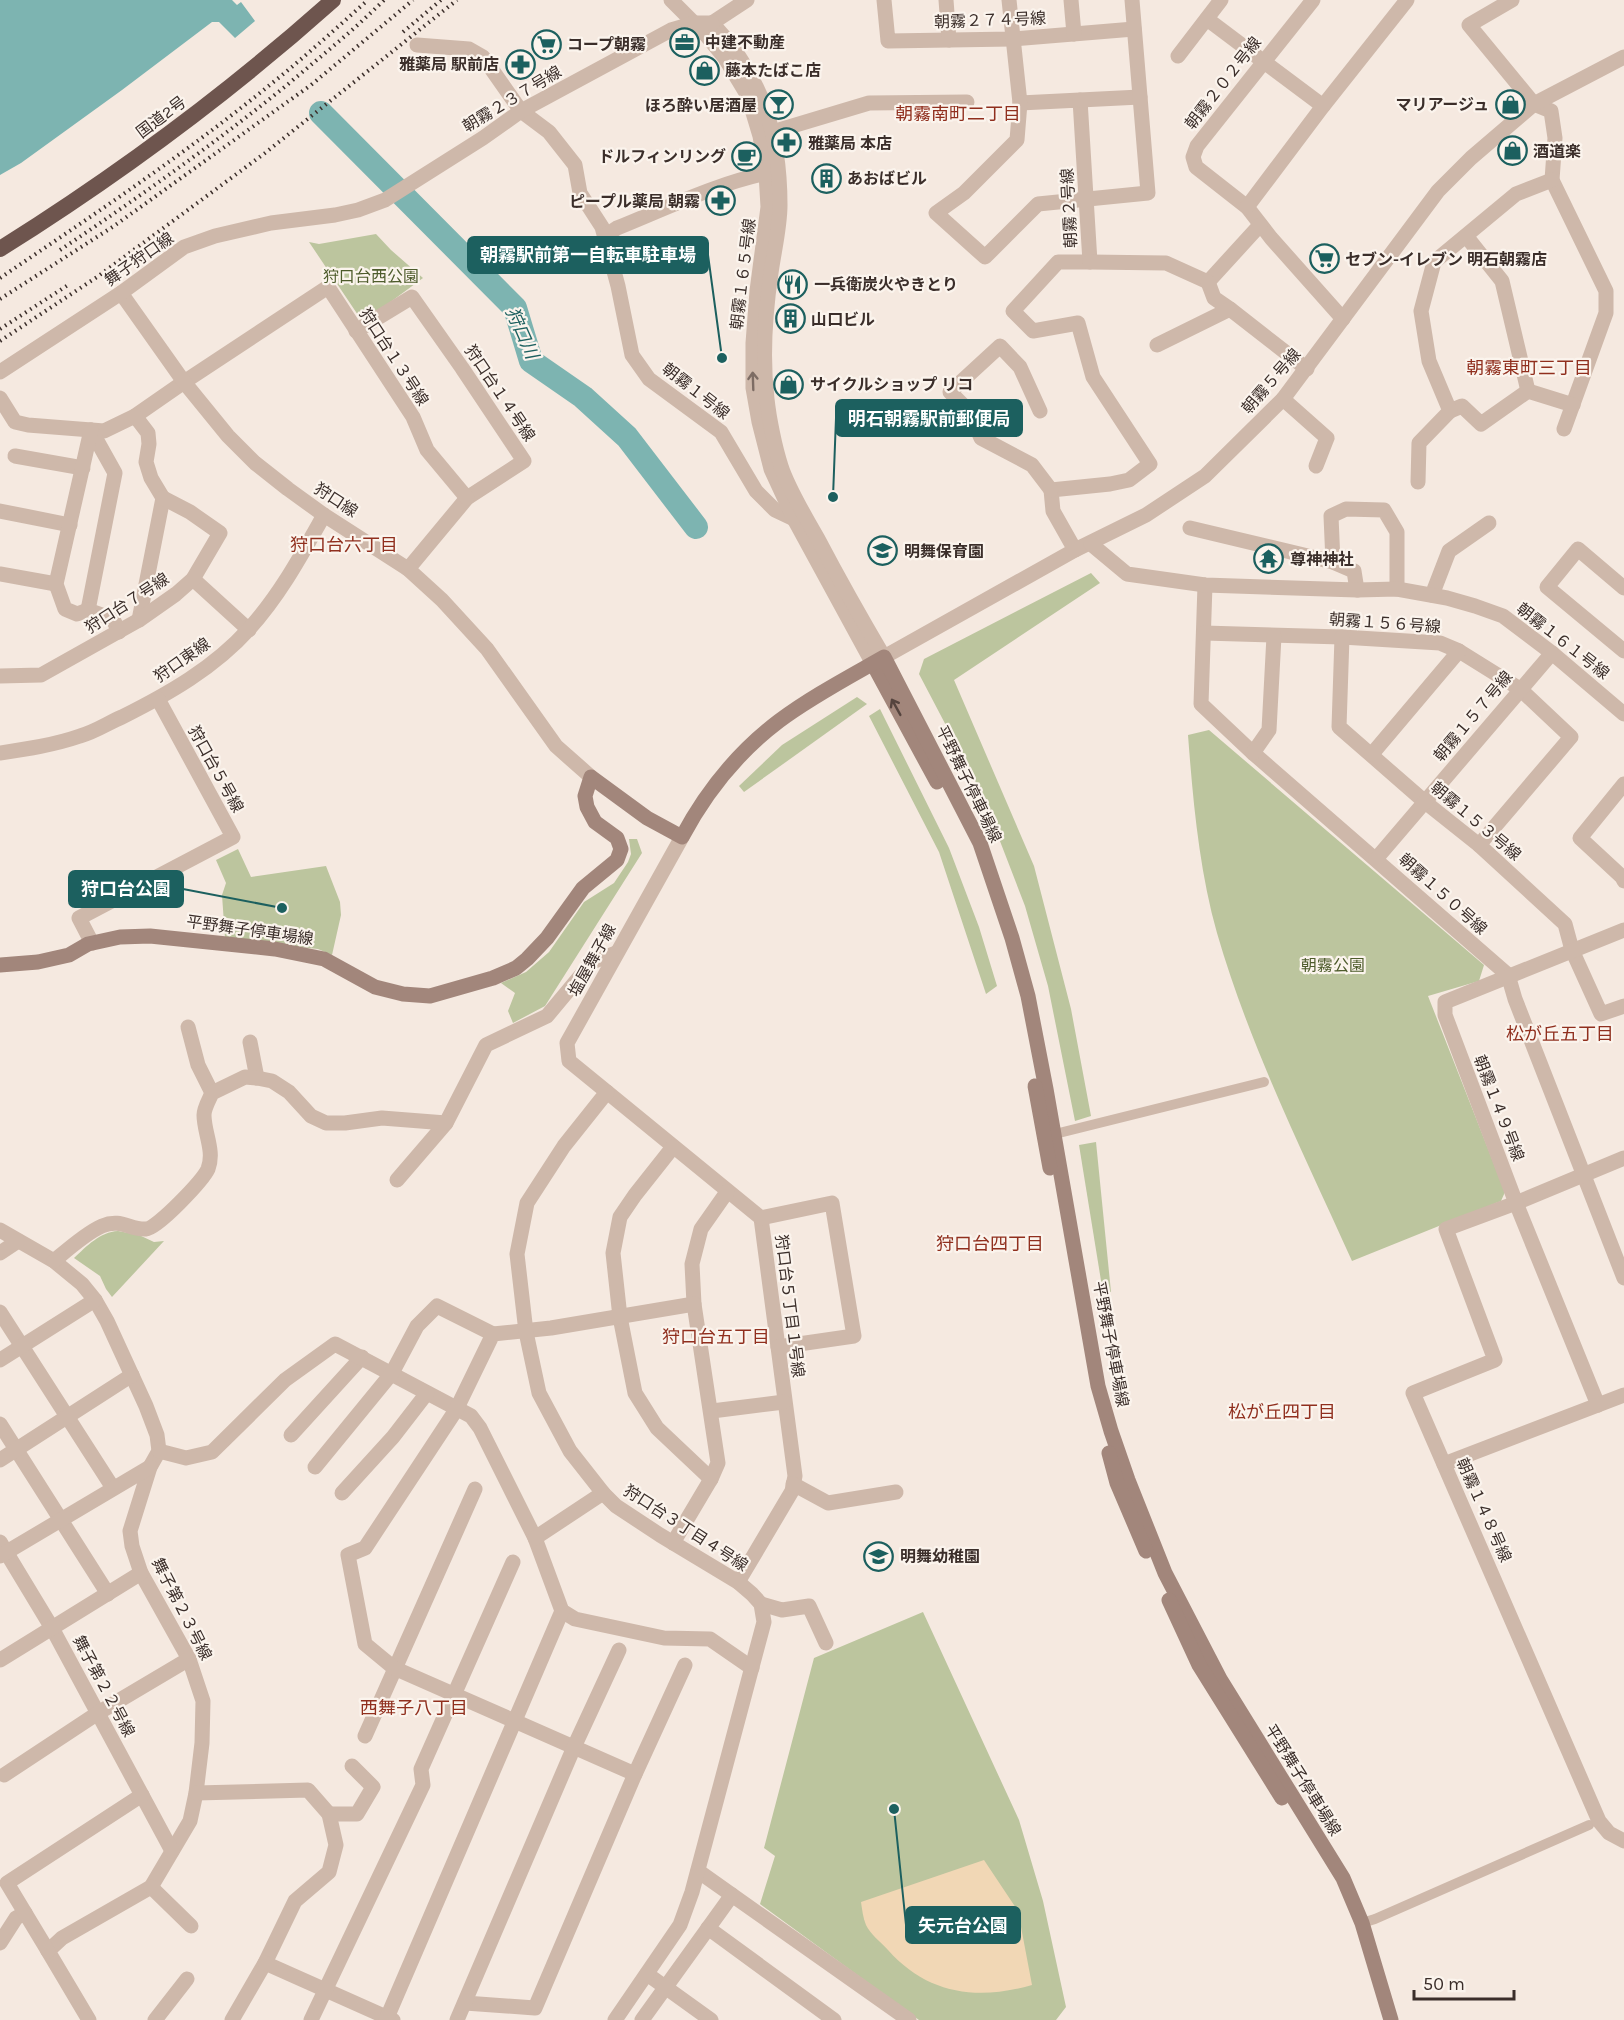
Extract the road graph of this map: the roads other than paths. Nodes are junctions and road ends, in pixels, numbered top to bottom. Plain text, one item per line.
1 (333, 0) edge
2 (671, 0) edge
3 (747, 0) edge
4 (884, 0) edge
5 (946, 0) edge
6 (1009, 0) edge
7 (1071, 0) edge
8 (1132, 0) edge
9 (1221, 0) edge
10 (1312, 0) edge
11 (1407, 0) edge
12 (1512, 0) edge
13 (1207, 19) junction
14 (695, 23) junction
15 (712, 23) junction
16 (1134, 29) junction
17 (1074, 34) junction
18 (1012, 39) junction
19 (949, 40) junction
20 (417, 45) dead end
21 (1178, 56) dead end
22 (1624, 57) edge
23 (1264, 60) junction
24 (1140, 98) junction
25 (1080, 100) junction
26 (967, 102) dead end
27 (1020, 103) junction
28 (1534, 104) junction
29 (1323, 106) junction
30 (521, 111) junction
31 (766, 134) junction
32 (772, 172) junction
33 (1552, 180) junction
34 (1087, 199) junction
35 (385, 200) joint
36 (1247, 207) junction
37 (1260, 225) junction
38 (604, 236) junction
39 (1466, 236) junction
40 (0, 249) edge
41 (1090, 262) junction
42 (1208, 282) junction
43 (121, 293) junction
44 (1230, 309) junction
45 (1343, 319) junction
46 (356, 331) junction
47 (1157, 345) dead end
48 (1307, 369) junction
49 (0, 372) edge
50 (184, 382) junction
51 (1528, 391) junction
52 (0, 398) edge
53 (1283, 399) junction
54 (1573, 405) junction
55 (1040, 411) dead end
56 (1450, 411) junction
57 (135, 416) junction
58 (1564, 429) dead end
59 (91, 430) junction
60 (15, 456) dead end
61 (1316, 466) dead end
62 (82, 468) junction
63 (1418, 482) dead end
64 (1051, 490) junction
65 (163, 498) junction
66 (467, 498) junction
67 (0, 512) edge
68 (324, 514) junction
69 (794, 519) junction
70 (1489, 523) dead end
71 (70, 525) junction
72 (1190, 528) dead end
73 (1091, 544) junction
74 (1075, 550) junction
75 (1333, 562) junction
76 (408, 569) junction
77 (0, 574) edge
78 (193, 579) junction
79 (56, 584) junction
80 (1205, 585) junction
81 (1624, 588) edge
82 (1397, 589) junction
83 (1357, 590) junction
84 (1432, 595) junction
85 (88, 610) junction
86 (139, 620) junction
87 (249, 630) junction
88 (119, 632) junction
89 (1203, 633) junction
90 (1274, 636) junction
91 (1342, 637) junction
92 (1459, 651) junction
93 (1624, 651) edge
94 (1552, 653) junction
95 (878, 661) junction
96 (0, 676) edge
97 (1520, 689) junction
98 (158, 699) junction
99 (1624, 714) edge
100 (0, 753) edge
101 (1253, 753) junction
102 (1372, 754) junction
103 (591, 777) junction
104 (1624, 784) edge
105 (1425, 802) junction
106 (682, 837) junction
107 (1479, 845) junction
108 (1376, 859) junction
109 (1624, 881) edge
110 (1624, 930) edge
111 (92, 943) junction
112 (1572, 950) junction
113 (616, 953) junction
114 (0, 965) edge
115 (1508, 975) junction
116 (1624, 1006) edge
117 (188, 1028) dead end
118 (250, 1042) dead end
119 (257, 1078) junction
120 (1264, 1082) dead end
121 (607, 1092) junction
122 (212, 1093) junction
123 (446, 1123) junction
124 (1055, 1134) junction
125 (673, 1147) junction
126 (1624, 1158) edge
127 (1584, 1174) junction
128 (397, 1180) dead end
129 (727, 1192) junction
130 (1516, 1203) junction
131 (761, 1218) junction
132 (0, 1230) edge
133 (18, 1241) junction
134 (0, 1254) edge
135 (54, 1261) junction
136 (1624, 1278) edge
137 (95, 1299) junction
138 (694, 1304) junction
139 (0, 1312) edge
140 (620, 1317) junction
141 (526, 1332) junction
142 (493, 1334) junction
143 (23, 1345) junction
144 (778, 1347) junction
145 (362, 1357) junction
146 (0, 1360) edge
147 (392, 1373) junction
148 (132, 1375) junction
149 (427, 1393) junction
150 (1624, 1395) edge
151 (784, 1402) junction
152 (1598, 1405) junction
153 (456, 1410) junction
154 (712, 1411) junction
155 (68, 1417) junction
156 (0, 1424) edge
157 (291, 1435) dead end
158 (16, 1449) junction
159 (159, 1451) junction
160 (0, 1460) edge
161 (1444, 1464) junction
162 (150, 1467) junction
163 (315, 1467) dead end
164 (711, 1479) junction
165 (793, 1484) junction
166 (113, 1488) junction
167 (475, 1489) dead end
168 (896, 1492) dead end
169 (342, 1493) dead end
170 (603, 1493) junction
171 (60, 1521) junction
172 (535, 1538) junction
173 (673, 1544) junction
174 (2, 1550) edge
175 (513, 1562) dead end
176 (141, 1573) junction
177 (738, 1582) junction
178 (108, 1594) junction
179 (761, 1605) junction
180 (562, 1611) junction
181 (52, 1628) junction
182 (826, 1643) dead end
183 (619, 1650) dead end
184 (189, 1659) junction
185 (0, 1660) edge
186 (685, 1665) dead end
187 (394, 1668) junction
188 (752, 1668) junction
189 (454, 1694) junction
190 (98, 1713) junction
191 (514, 1720) junction
192 (365, 1736) dead end
193 (574, 1747) junction
194 (352, 1766) dead end
195 (635, 1774) junction
196 (4, 1776) dead end
197 (196, 1793) junction
198 (142, 1795) junction
199 (329, 1814) junction
200 (1589, 1826) dead end
201 (1624, 1842) edge
202 (172, 1851) junction
203 (698, 1871) junction
204 (151, 1887) junction
205 (732, 1895) junction
206 (25, 1913) junction
207 (1362, 1923) junction
208 (191, 1926) dead end
209 (708, 1928) junction
210 (0, 1943) edge
211 (48, 1951) junction
212 (265, 1963) junction
213 (647, 1974) junction
214 (187, 1979) dead end
215 (666, 1988) junction
216 (324, 1990) junction
217 (465, 2002) junction
218 (388, 2019) edge
219 (89, 2020) edge
220 (155, 2020) edge
221 (232, 2020) edge
222 (311, 2020) edge
223 (457, 2020) edge
224 (615, 2020) edge
225 (642, 2020) edge
226 (711, 2020) edge
227 (834, 2020) edge
228 (909, 2020) edge
229 (1380, 2020) edge
230 (1391, 2020) edge

1 - 40 highway, 国道2号
2 - 14 street, 朝霧１６５号線
3 - 15 street
4 - 19 street, 朝霧２７４号線
5 - 19 street
6 - 18 street
7 - 17 street
8 - 16 street
9 - 13 street
10 - 23 street, 朝霧２０２号線
11 - 29 street
12 - 28 street
13 - 21 street
13 - 23 street
14 - 15 street, 朝霧２３７号線
14 - 30 street, 朝霧２３７号線
14 - 31 street, 朝霧１６５号線
15 - 31 street, 朝霧１６５号線
16 - 17 street, 朝霧２７４号線
16 - 24 street
17 - 18 street, 朝霧２７４号線
18 - 19 street, 朝霧２７４号線
18 - 27 street
20 - 30 street, 朝霧１号線
22 - 28 street, 朝霧５号線
23 - 29 street
23 - 36 street, 朝霧２０２号線
24 - 25 street
24 - 34 street
25 - 27 street
25 - 34 street, 朝霧２号線
26 - 31 street
27 - 34 street
28 - 33 street
28 - 45 street, 朝霧５号線
29 - 36 street
30 - 35 street, 朝霧２３７号線
30 - 38 street, 朝霧１号線
31 - 32 street, 朝霧１６５号線
32 - 38 street
69 -> 32 street, 朝霧１６５号線
32 - 95 street, 朝霧１６５号線
33 - 39 street
33 - 54 street
34 - 41 street, 朝霧２号線
35 - 43 street, 舞子狩口線
36 - 37 street, 朝霧２０２号線
37 - 42 street
37 - 45 street, 朝霧２０２号線
38 - 69 street, 朝霧１号線
39 - 51 street
39 - 56 street
41 - 42 street
41 - 64 street, 朝霧２号線
42 - 44 street
43 - 49 street, 舞子狩口線
43 - 50 street, 狩口線
44 - 47 street
44 - 48 street
45 - 48 street, 朝霧５号線
46 - 50 street, 狩口台１３号線
46 - 66 street, 狩口台１３号線
46 - 66 street, 狩口台１４号線
48 - 53 street, 朝霧５号線
50 - 57 street
50 - 68 street, 狩口線
51 - 54 street
51 - 56 street
52 - 59 street
53 - 61 street
53 - 73 street, 朝霧５号線
54 - 58 street
55 - 64 street
56 - 63 street
57 - 59 street
57 - 65 street
59 - 62 street
59 - 85 street
60 - 62 street
62 - 71 street
64 - 74 street
65 - 78 street, 狩口台７号線
65 - 86 street
66 - 76 street, 狩口台１４号線
67 - 71 street
68 - 76 street, 狩口線
68 - 87 street, 狩口東線
69 - 95 street, 朝霧１６５号線
70 - 84 street
71 - 79 street
72 - 75 street
73 - 74 street, 朝霧５号線
73 - 80 street, 朝霧１６１号線
74 - 95 street, 朝霧５号線
75 - 82 street
75 - 83 street
76 - 103 street, 狩口線
77 - 79 street
78 - 86 street, 狩口台７号線
78 - 87 street
79 - 85 street
80 - 83 street, 朝霧１６１号線
80 - 89 street, 朝霧１５０号線
81 - 93 street
82 - 83 street, 朝霧１６１号線
82 - 84 street, 朝霧１６１号線
84 - 94 street, 朝霧１６１号線
85 - 88 street
86 - 88 street, 狩口台７号線
87 - 98 street, 狩口東線
88 - 96 street, 狩口台７号線
89 - 90 street, 朝霧１５６号線
89 - 101 street, 朝霧１５０号線
90 - 91 street, 朝霧１５６号線
90 - 101 street
91 - 92 street, 朝霧１５６号線
91 - 102 street, 朝霧１５３号線
92 - 97 street, 朝霧１５６号線
92 - 102 street
94 - 97 street, 朝霧１５７号線
94 - 99 street, 朝霧１６１号線
95 - 106 main road
95 - 124 main road, 平野舞子停車場線
229 -> 95 main road, 平野舞子停車場線
97 - 105 street, 朝霧１５７号線
97 - 107 street, 朝霧１５６号線
98 - 100 street, 狩口東線
98 - 111 street, 狩口台５号線
101 - 108 street, 朝霧１５０号線
102 - 105 street, 朝霧１５３号線
103 - 106 main road
103 - 111 main road, 平野舞子停車場線
104 - 109 street
105 - 107 street, 朝霧１５３号線
105 - 108 street, 朝霧１５７号線
106 - 113 street, 塩屋舞子線
107 - 112 street, 朝霧１５３号線
108 - 115 street, 朝霧１５０号線
110 - 112 street, 朝霧１４９号線
111 - 114 main road, 平野舞子停車場線
112 - 115 street, 朝霧１４９号線
112 - 116 street, 朝霧１５３号線
113 - 121 street, 塩屋舞子線
113 - 123 street
115 - 127 street
115 - 130 street, 朝霧１４９号線
117 - 122 street
118 - 119 street
119 - 122 street
119 - 123 street
120 - 124 street
121 - 125 street, 狩口台５丁目１号線
121 - 141 street, 狩口台３丁目４号線
122 - 135 street
123 - 128 street
124 - 207 main road, 平野舞子停車場線
125 - 129 street, 狩口台５丁目１号線
125 - 140 street
126 - 127 street
127 - 130 street
127 - 136 street
129 - 131 street, 狩口台５丁目１号線
129 - 138 street
130 - 152 street, 朝霧１４９号線
130 - 161 street, 朝霧１４８号線
131 - 144 street, 狩口台５丁目１号線
131 - 144 street
132 - 133 street
133 - 134 street
133 - 135 street
135 - 137 street
137 - 143 street
137 - 148 street
138 - 140 street
138 - 154 street
139 - 143 street
140 - 141 street
140 - 164 street
141 - 142 street
141 - 170 street, 狩口台３丁目４号線
142 - 147 street
142 - 153 street
143 - 146 street
143 - 155 street
144 - 151 street, 狩口台５丁目１号線
145 - 147 street
145 - 157 street
145 - 159 street
147 - 149 street
147 - 163 street
148 - 155 street
148 - 159 street
149 - 153 street
149 - 169 street
150 - 152 street
151 - 154 street
151 - 165 street, 狩口台５丁目１号線
152 - 161 street
153 - 172 street
153 - 187 street
154 - 164 street
155 - 158 street
155 - 166 street
156 - 158 street
158 - 160 street
158 - 171 street
159 - 162 street, 舞子第２３号線
161 - 201 street, 朝霧１４８号線
162 - 166 street
162 - 176 street, 舞子第２３号線
164 - 173 street
165 - 168 street
165 - 177 street, 狩口台５丁目１号線
166 - 171 street
167 - 187 street
170 - 172 street
170 - 173 street, 狩口台３丁目４号線
171 - 174 street
171 - 178 street
172 - 180 street
173 - 177 street, 狩口台３丁目４号線
174 - 181 street, 舞子第２２号線
175 - 189 street
176 - 178 street
176 - 184 street, 舞子第２３号線
177 - 179 street, 狩口台３丁目４号線
178 - 181 street
179 - 182 street
179 - 188 street
180 - 188 street
180 - 191 street
181 - 185 street
181 - 190 street, 舞子第２２号線
183 - 193 street
184 - 190 street
184 - 197 street, 舞子第２３号線
186 - 195 street
187 - 189 street
187 - 192 street
188 - 203 street
189 - 191 street
189 - 216 street
190 - 196 street
190 - 198 street, 舞子第２２号線
191 - 193 street
191 - 218 street
193 - 195 street
193 - 217 street
194 - 199 street
195 - 217 street
197 - 199 street
197 - 202 street, 舞子第２３号線
198 - 202 street, 舞子第２２号線
198 - 206 street
199 - 212 street
200 - 207 street
202 - 204 street, 舞子第２３号線
203 - 205 street
203 - 213 street
204 - 208 street
204 - 211 street
205 - 209 street
205 - 228 street
206 - 210 street
206 - 211 street
207 - 230 main road, 平野舞子停車場線
209 - 215 street
209 - 227 street
211 - 219 street
212 - 216 street
212 - 221 street
213 - 215 street
213 - 224 street
214 - 220 street
215 - 225 street
215 - 226 street
216 - 218 street
216 - 222 street
217 - 223 street

